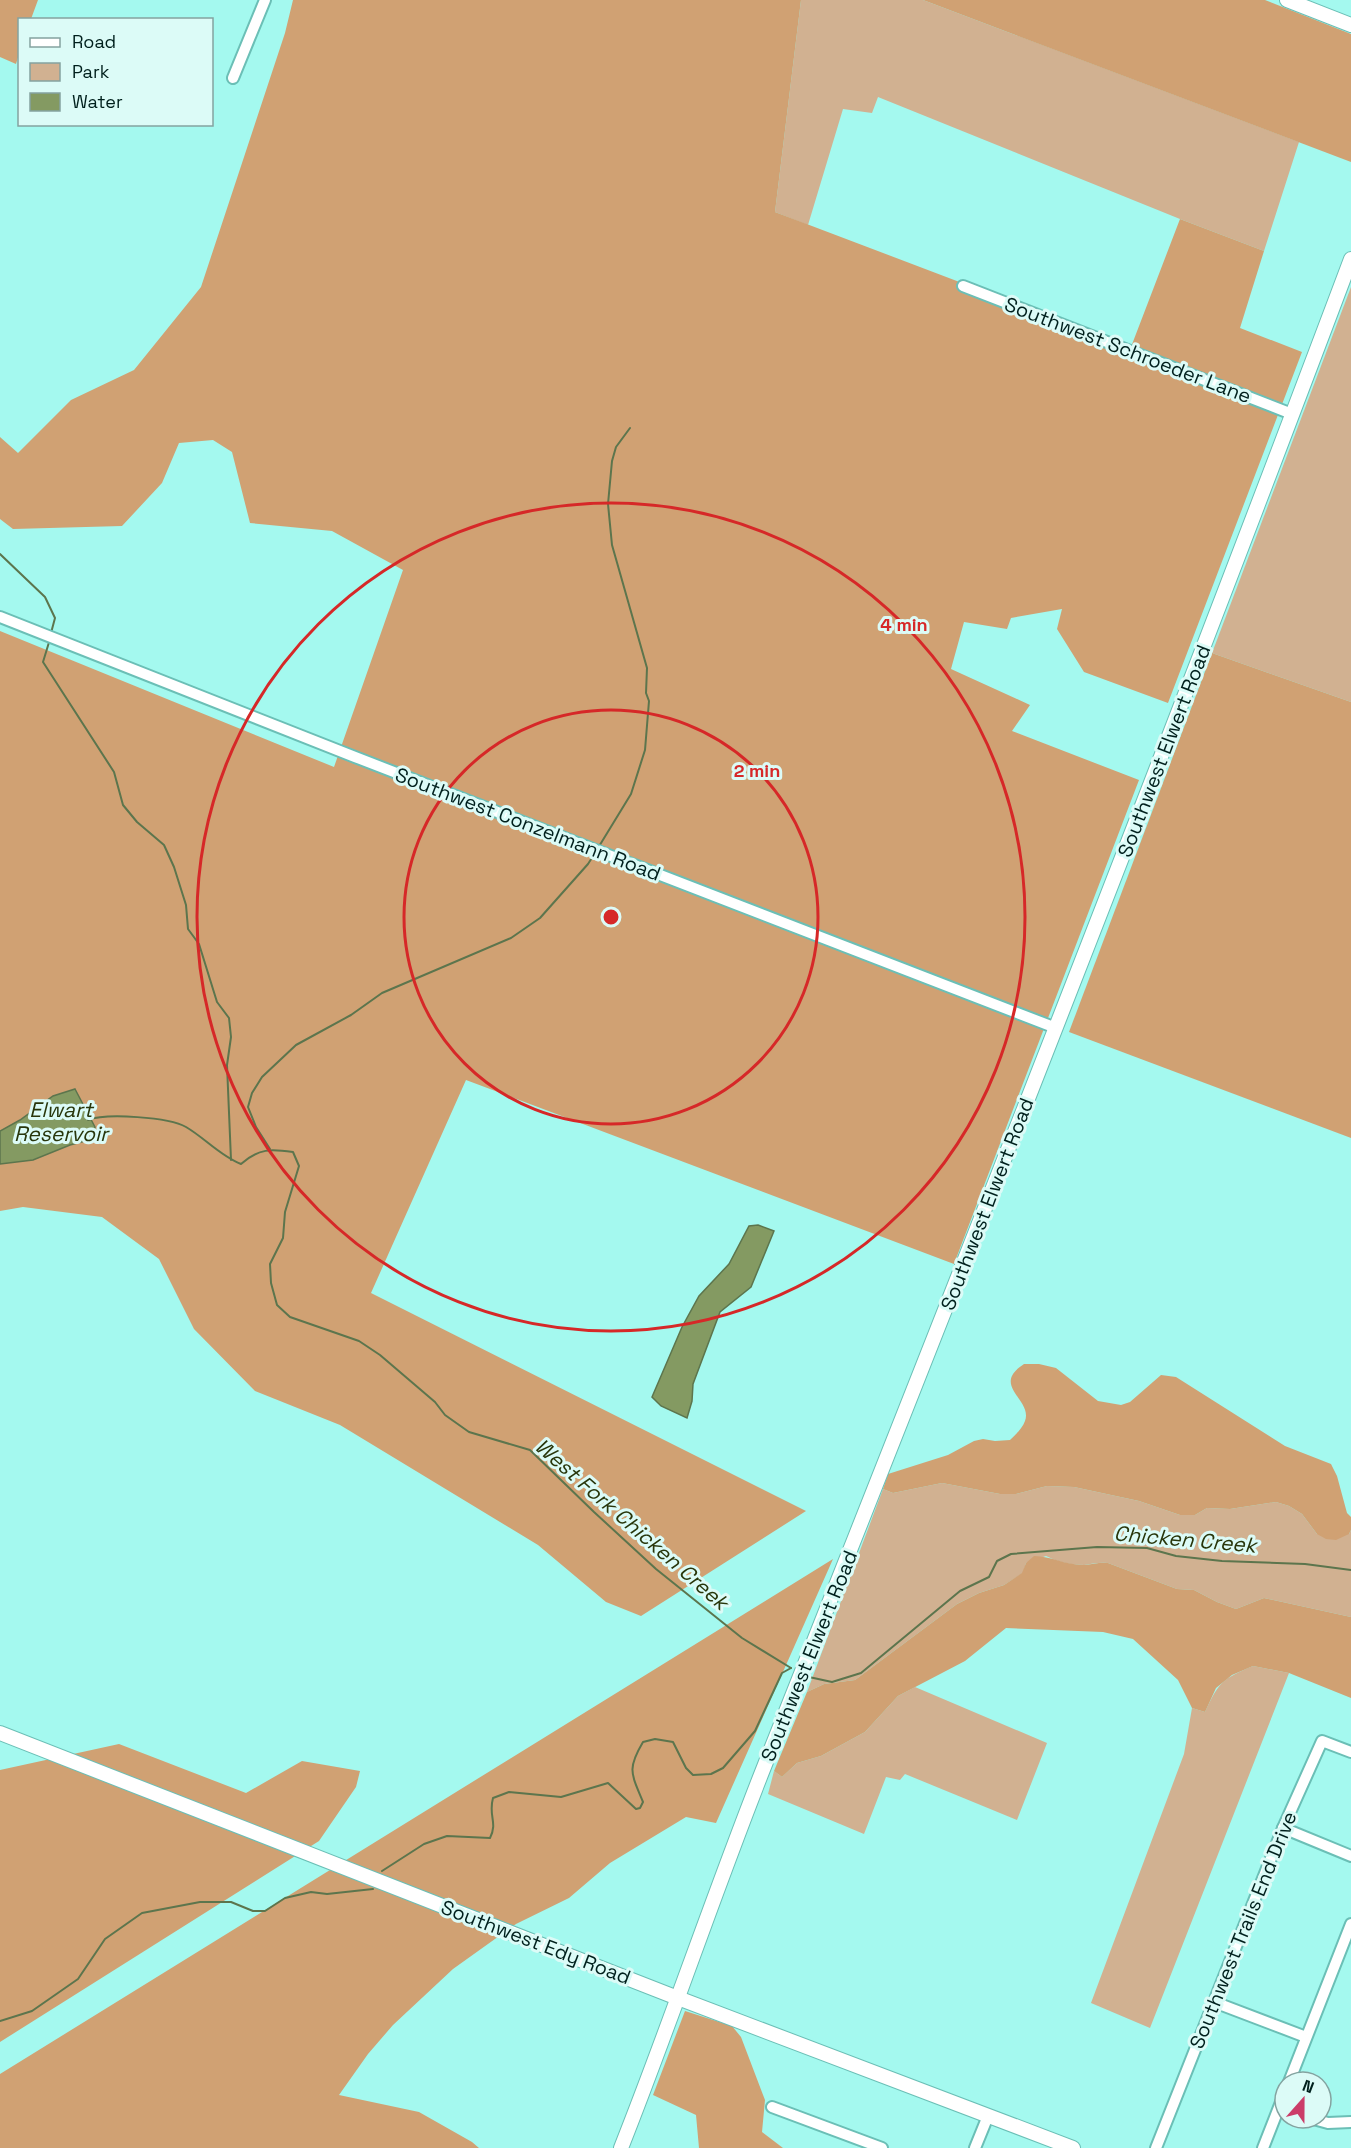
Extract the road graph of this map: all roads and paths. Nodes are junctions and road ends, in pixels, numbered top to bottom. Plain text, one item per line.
1 (265, 0) edge
2 (1287, 0) edge
3 (1351, 25) edge
4 (233, 78) dead end
5 (1351, 259) edge
6 (963, 286) dead end
7 (1292, 414) junction
8 (0, 617) edge
9 (1056, 1028) junction
10 (0, 1733) edge
11 (1351, 1752) edge
12 (1283, 1828) junction
13 (1351, 1856) edge
14 (1351, 1924) edge
15 (678, 1998) junction
16 (1214, 2002) junction
17 (1306, 2037) junction
18 (1294, 2070) edge
19 (772, 2107) dead end
20 (988, 2116) junction
21 (1351, 2122) edge
22 (1333, 2123) edge
23 (1273, 2126) edge
24 (621, 2148) edge
25 (882, 2148) edge
26 (975, 2148) edge
27 (1073, 2148) edge
28 (1156, 2148) edge
29 (1263, 2148) edge

1 - 4 street
2 - 3 main road
5 - 7 main road, Southwest Elwert Road
6 - 7 street, Southwest Schroeder Lane
7 - 9 main road, Southwest Elwert Road
8 - 9 street, Southwest Conzelmann Road
9 - 15 main road, Southwest Elwert Road
10 - 15 main road, Southwest Edy Road
11 - 12 street, Southwest Trails End Drive
12 - 13 street
12 - 16 street, Southwest Trails End Drive
14 - 17 street
15 - 20 main road, Southwest Edy Road
15 - 24 main road, Southwest Elwert Road
16 - 17 street
16 - 28 street, Southwest Trails End Drive
17 - 18 street
19 - 25 street
20 - 26 street
20 - 27 main road, Southwest Edy Road
21 - 22 street
23 - 29 street

